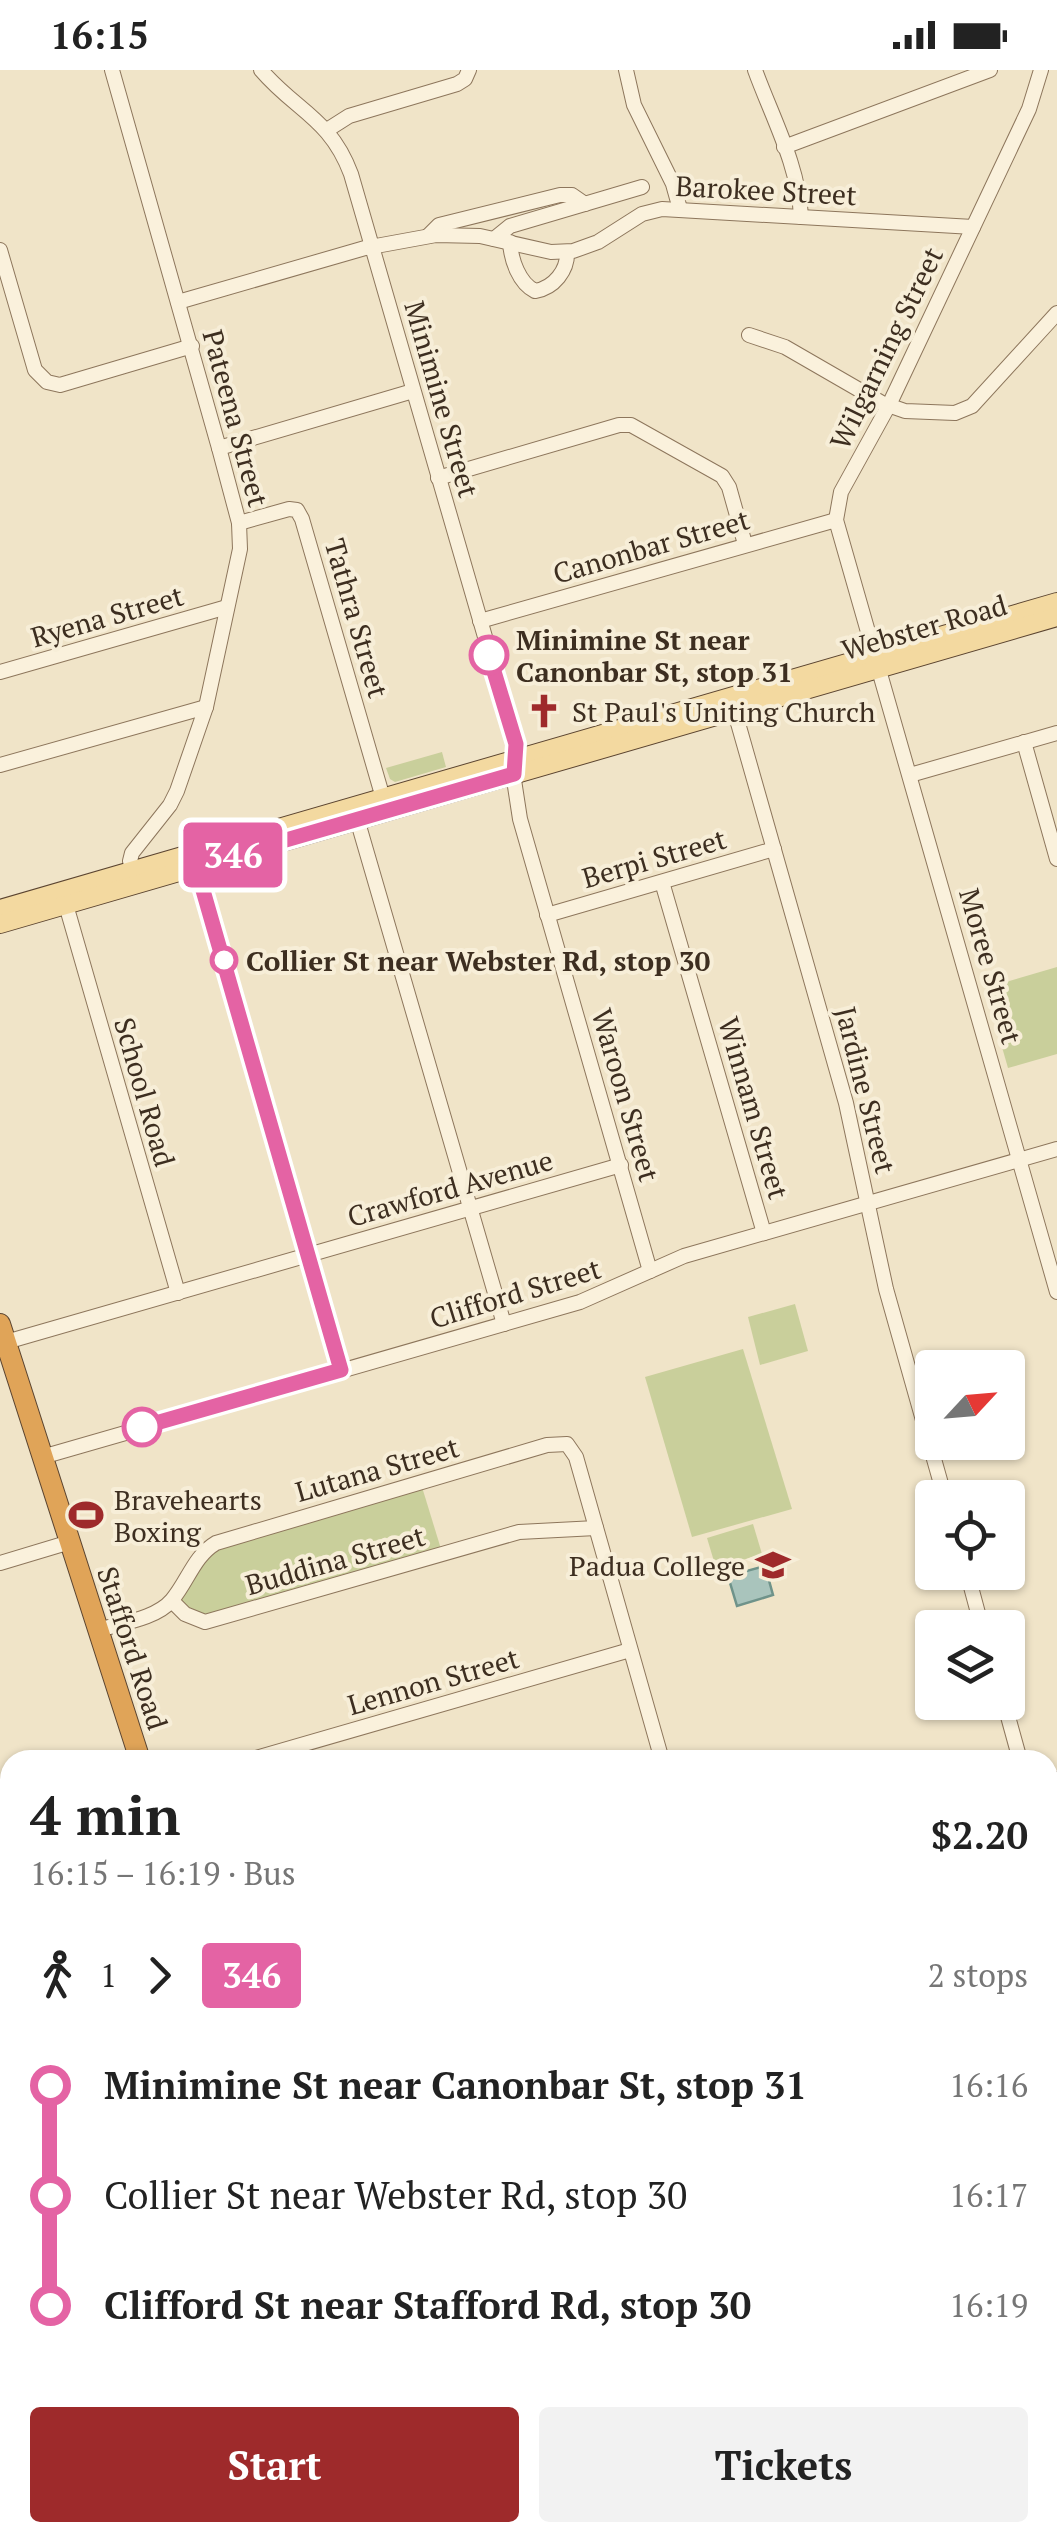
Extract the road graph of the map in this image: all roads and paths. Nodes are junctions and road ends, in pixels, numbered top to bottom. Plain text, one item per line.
1 (112, 70) edge
2 (260, 70) edge
3 (469, 70) edge
4 (626, 70) edge
5 (755, 70) edge
6 (990, 70) edge
7 (1040, 70) edge
8 (327, 130) junction
9 (784, 146) junction
10 (642, 188) dead end
11 (585, 204) junction
12 (680, 209) junction
13 (801, 217) junction
14 (973, 227) junction
15 (427, 237) junction
16 (494, 239) junction
17 (510, 242) junction
18 (372, 247) junction
19 (0, 250) edge
20 (567, 252) junction
21 (6, 296) edge
22 (178, 302) junction
23 (1057, 314) edge
24 (748, 334) dead end
25 (192, 346) junction
26 (413, 391) junction
27 (889, 405) junction
28 (219, 448) junction
29 (438, 478) junction
30 (836, 520) junction
31 (239, 524) junction
32 (745, 544) junction
33 (1057, 602) edge
34 (228, 607) junction
35 (1057, 617) edge
36 (480, 621) junction
37 (876, 662) junction
38 (0, 672) edge
39 (732, 703) junction
40 (206, 707) junction
41 (1057, 732) edge
42 (1024, 742) junction
43 (0, 765) edge
44 (514, 766) junction
45 (910, 776) junction
46 (495, 779) junction
47 (383, 798) junction
48 (520, 818) junction
49 (357, 819) junction
50 (774, 850) junction
51 (1057, 858) edge
52 (194, 859) junction
53 (135, 877) junction
54 (662, 882) junction
55 (66, 905) junction
56 (0, 909) edge
57 (547, 915) junction
58 (0, 924) edge
59 (1057, 1149) edge
60 (1020, 1160) junction
61 (620, 1166) junction
62 (868, 1204) junction
63 (470, 1208) junction
64 (764, 1233) junction
65 (309, 1254) junction
66 (650, 1271) junction
67 (1057, 1292) edge
68 (178, 1293) junction
69 (504, 1324) junction
70 (3, 1333) edge
71 (341, 1370) junction
72 (42, 1456) junction
73 (940, 1480) edge
74 (596, 1528) junction
75 (70, 1542) junction
76 (0, 1562) edge
77 (172, 1600) junction
78 (98, 1630) junction
79 (630, 1650) junction
80 (1009, 1720) edge
81 (137, 1750) edge
82 (308, 1750) edge
83 (659, 1750) edge
84 (1017, 1750) edge

1 - 22 street, Pateena Street
2 - 8 street, Minimine Street
3 - 8 street
4 - 12 street
5 - 9 street
6 - 9 street
7 - 14 street, Wilgarning Street
8 - 18 street, Minimine Street
9 - 13 street
10 - 11 street, Barokee Street
11 - 15 street, Barokee Street
11 - 16 street, Barokee Street
12 - 13 street, Barokee Street
12 - 20 street, Barokee Street
13 - 14 street, Barokee Street
14 - 27 street, Wilgarning Street
15 - 16 street, Barokee Street
15 - 18 street, Barokee Street
16 - 17 street, Barokee Street
17 - 20 street, Barokee Street
17 - 20 street
18 - 22 street, Barokee Street
18 - 26 street, Minimine Street
19 - 21 street
21 - 25 street
22 - 25 street, Pateena Street
23 - 27 street
24 - 27 street
25 - 28 street, Pateena Street
26 - 28 street
26 - 29 street, Minimine Street
27 - 30 street, Wilgarning Street
28 - 31 street, Pateena Street
29 - 32 street
29 - 36 street, Minimine Street
30 - 32 street, Canonbar Street
30 - 37 street
31 - 34 street, Pateena Street
31 - 47 street, Tathra Street
32 - 36 street, Canonbar Street
33 - 37 main road, Webster Road
34 - 38 street, Ryena Street
34 - 40 street, Pateena Street
35 - 37 main road, Webster Road
36 - 44 street, Minimine Street
37 - 39 main road, Webster Road
37 - 45 street, Moree Street
39 - 44 main road, Webster Road
39 - 50 street, Jardine Street
40 - 43 street
40 - 53 street, Pateena Street
41 - 42 street
42 - 45 street
42 - 51 street
44 - 46 main road, Webster Road
44 - 47 main road, Webster Road
44 - 48 street, Waroon Street
45 - 60 street, Moree Street
46 - 48 street, Waroon Street
46 - 49 main road, Webster Road
47 - 52 main road, Webster Road
48 - 57 street, Waroon Street
49 - 52 main road, Webster Road
49 - 63 street
50 - 54 street, Berpi Street
50 - 62 street, Jardine Street
52 - 53 main road, Webster Road
52 - 65 street
53 - 55 main road, Webster Road
53 - 56 main road, Webster Road
54 - 57 street, Berpi Street
54 - 64 street, Winnam Street
55 - 58 main road, Webster Road
55 - 68 street, School Road
57 - 61 street, Waroon Street
59 - 60 street, Clifford Street
60 - 62 street, Clifford Street
60 - 67 street, Moree Street
61 - 63 street, Crawford Avenue
61 - 66 street, Waroon Street
62 - 64 street, Clifford Street
62 - 73 street, Jardine Street
63 - 65 street, Crawford Avenue
63 - 69 street
64 - 66 street, Clifford Street
65 - 68 street, Crawford Avenue
65 - 71 street
66 - 69 street, Clifford Street
68 - 70 street, Crawford Avenue
69 - 71 street, Clifford Street
70 - 72 highway, Stafford Road
71 - 72 street, Clifford Street
72 - 75 highway, Stafford Road
74 - 77 street, Buddina Street
74 - 77 street, Lutana Street
74 - 79 street
75 - 76 street
75 - 78 highway, Stafford Road
77 - 78 street
78 - 81 highway, Stafford Road
79 - 82 street, Lennon Street
79 - 83 street
80 - 84 street

